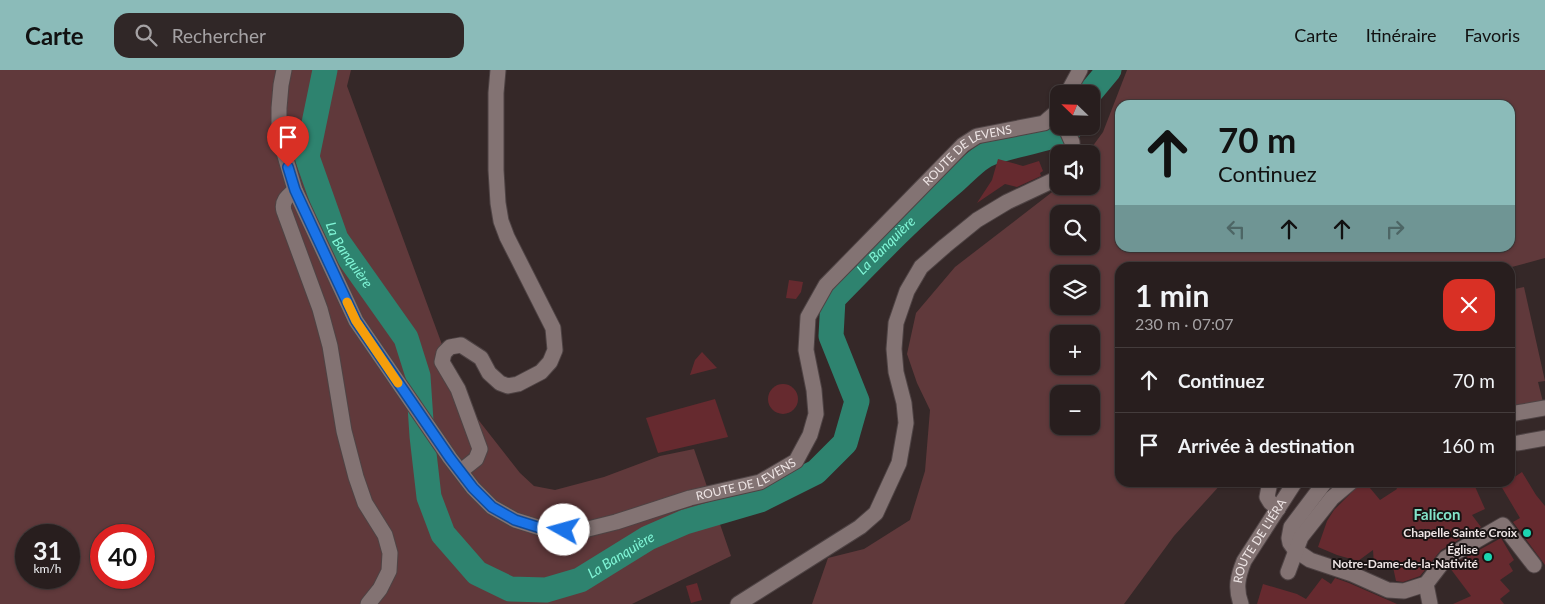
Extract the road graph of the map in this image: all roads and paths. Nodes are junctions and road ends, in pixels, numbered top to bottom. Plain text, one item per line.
1 (284, 70) edge
2 (498, 70) edge
3 (1080, 70) edge
4 (1072, 85) edge
5 (1050, 118) edge
6 (1050, 182) edge
7 (295, 190) junction
8 (1545, 408) edge
9 (1515, 413) edge
10 (1545, 438) edge
11 (1518, 443) dead end
12 (461, 471) junction
13 (1269, 487) edge
14 (1292, 487) edge
15 (1321, 487) edge
16 (1345, 487) edge
17 (1278, 508) junction
18 (1296, 550) junction
19 (1534, 565) dead end
20 (1288, 572) dead end
21 (1426, 584) junction
22 (368, 604) edge
23 (738, 604) edge
24 (1241, 604) edge
25 (1430, 604) edge

1 - 7 street, ROUTE DE LEVENS
2 - 12 street
3 - 4 street
5 - 12 street, ROUTE DE LEVENS
6 - 23 street
7 - 12 street, ROUTE DE LEVENS
7 - 22 street
8 - 9 street
10 - 11 street
13 - 17 street
14 - 17 street, ROUTE DE L'IÉRA
15 - 18 street, ROUTE DE L'IÉRA
16 - 18 street
17 - 24 street, ROUTE DE L'IÉRA
18 - 20 street
18 - 21 street
19 - 21 street
21 - 25 street

